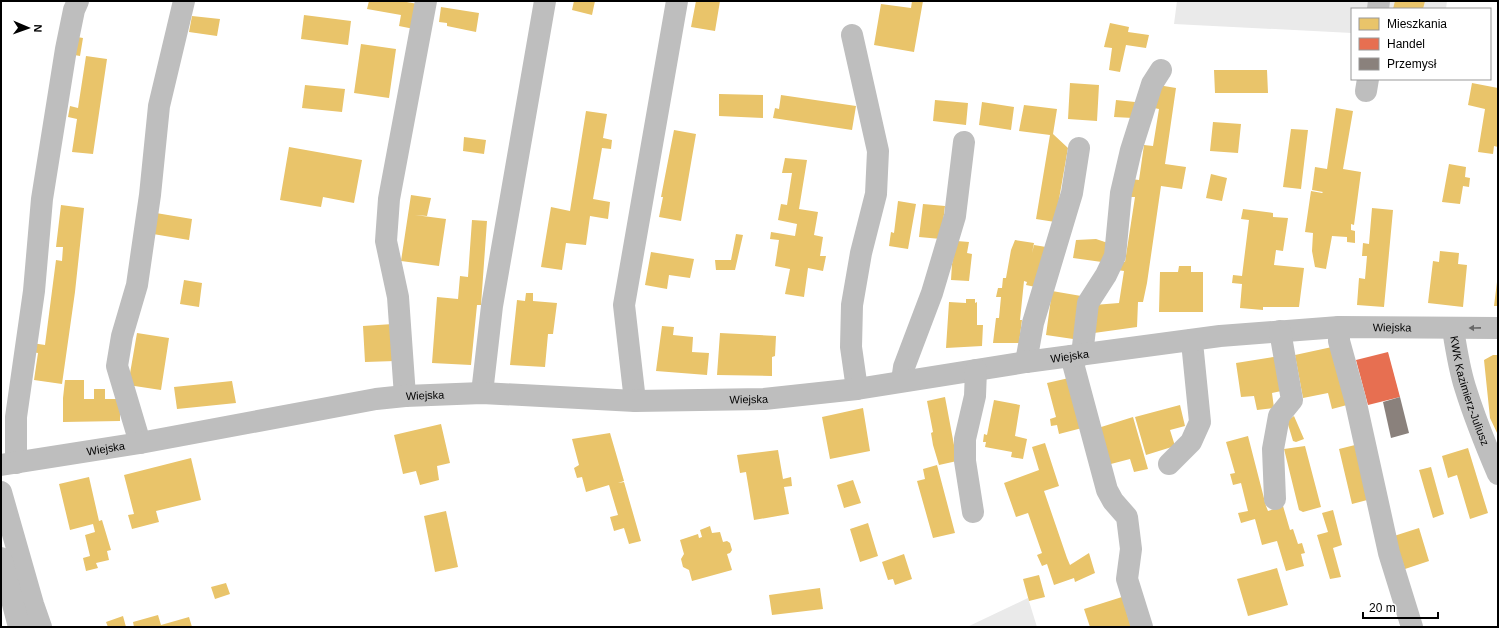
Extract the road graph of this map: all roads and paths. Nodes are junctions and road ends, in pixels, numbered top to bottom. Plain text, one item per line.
1 (78, 1) edge
2 (184, 1) edge
3 (426, 1) edge
4 (545, 1) edge
5 (677, 1) edge
6 (852, 35) dead end
7 (1161, 70) dead end
8 (964, 142) dead end
9 (1079, 148) dead end
10 (1340, 327) junction
11 (1498, 328) edge
12 (1453, 329) junction
13 (1280, 331) junction
14 (1191, 340) junction
15 (1077, 355) junction
16 (1026, 362) junction
17 (976, 370) junction
18 (902, 381) junction
19 (857, 389) junction
20 (482, 393) junction
21 (405, 396) junction
22 (634, 401) junction
23 (140, 443) junction
24 (8, 464) edge
25 (1169, 464) dead end
26 (1498, 474) edge
27 (1, 492) edge
28 (1275, 499) dead end
29 (973, 512) dead end
30 (1, 558) edge
31 (19, 627) edge
32 (41, 627) edge
33 (1142, 627) edge
34 (1412, 627) edge

1 - 24 street
2 - 23 street
3 - 21 street
4 - 20 street
5 - 22 street
6 - 19 street
7 - 15 street
8 - 18 street
9 - 16 street
10 - 12 street, Wiejska
10 - 13 street, Wiejska
10 - 34 street
11 -> 12 street, Wiejska
12 - 26 street, KWK Kazimierz-Juliusz
13 - 14 street, Wiejska
13 - 28 street
14 - 15 street, Wiejska
14 - 25 street
15 - 16 street, Wiejska
15 - 33 street
16 - 17 street, Wiejska
17 - 18 street, Wiejska
17 - 29 street
18 - 19 street, Wiejska
19 - 22 street, Wiejska
20 - 21 street, Wiejska
20 - 22 street, Wiejska
21 - 23 street, Wiejska
23 - 24 street, Wiejska
27 - 32 street
30 - 31 street

